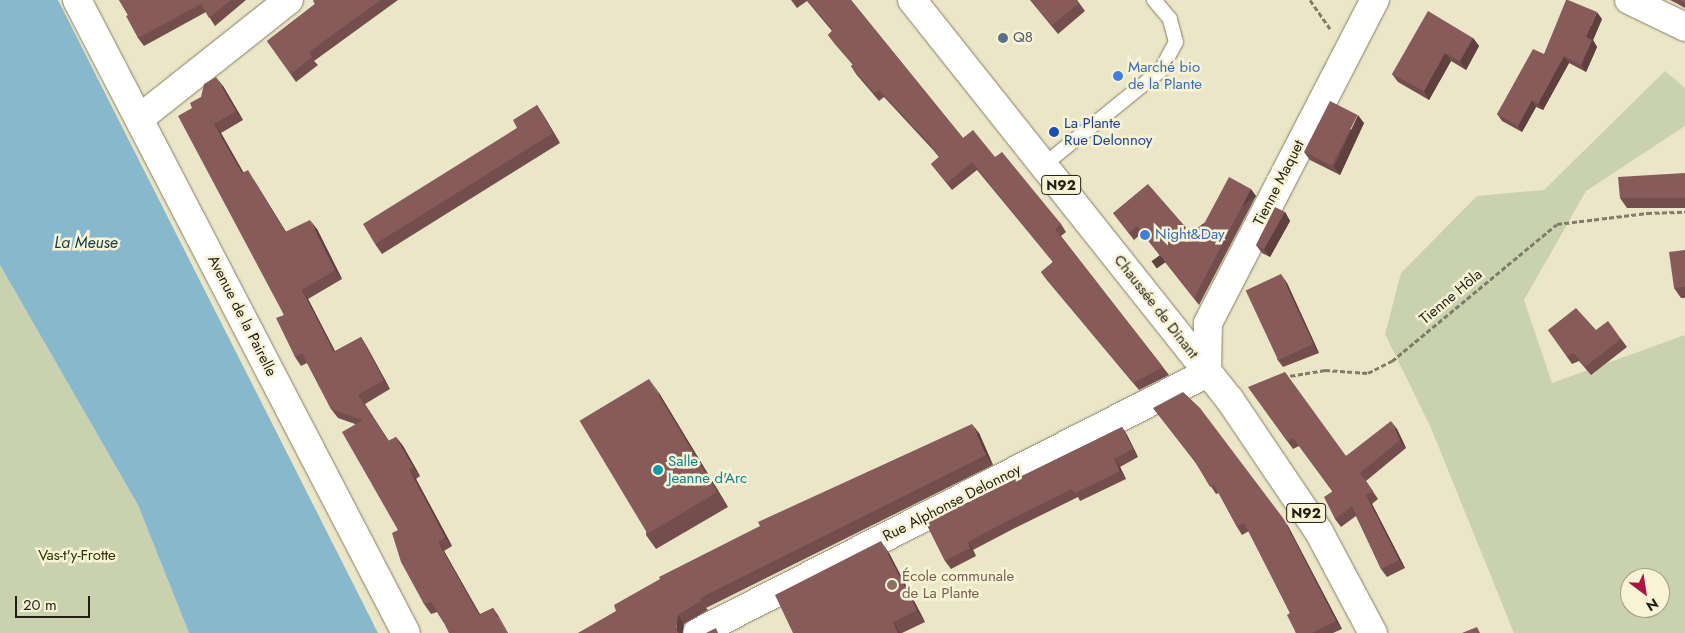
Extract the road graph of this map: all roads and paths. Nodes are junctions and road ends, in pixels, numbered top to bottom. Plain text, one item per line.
1 (77, 0) edge
2 (289, 0) edge
3 (912, 0) edge
4 (1154, 0) edge
5 (1310, 0) edge
6 (1375, 0) edge
7 (1629, 0) edge
8 (1685, 27) edge
9 (1347, 55) junction
10 (140, 118) junction
11 (1045, 164) junction
12 (1685, 212) edge
13 (1206, 373) junction
14 (1278, 379) edge
15 (406, 633) edge
16 (697, 633) edge
17 (1373, 633) edge

1 - 10 street, Avenue de la Pairelle
2 - 10 street
3 - 11 street, Chaussée de Dinant / N92
4 - 11 lane
5 - 9 path
6 - 9 street, Tienne Maquet
7 - 8 street
9 - 13 street, Tienne Maquet
10 - 15 street, Avenue de la Pairelle
11 - 13 street, Chaussée de Dinant / N92
12 - 14 path, Tienne Hôla
13 - 16 street, Rue Alphonse Delonnoy
13 - 17 street, Chaussée de Dinant / N92

